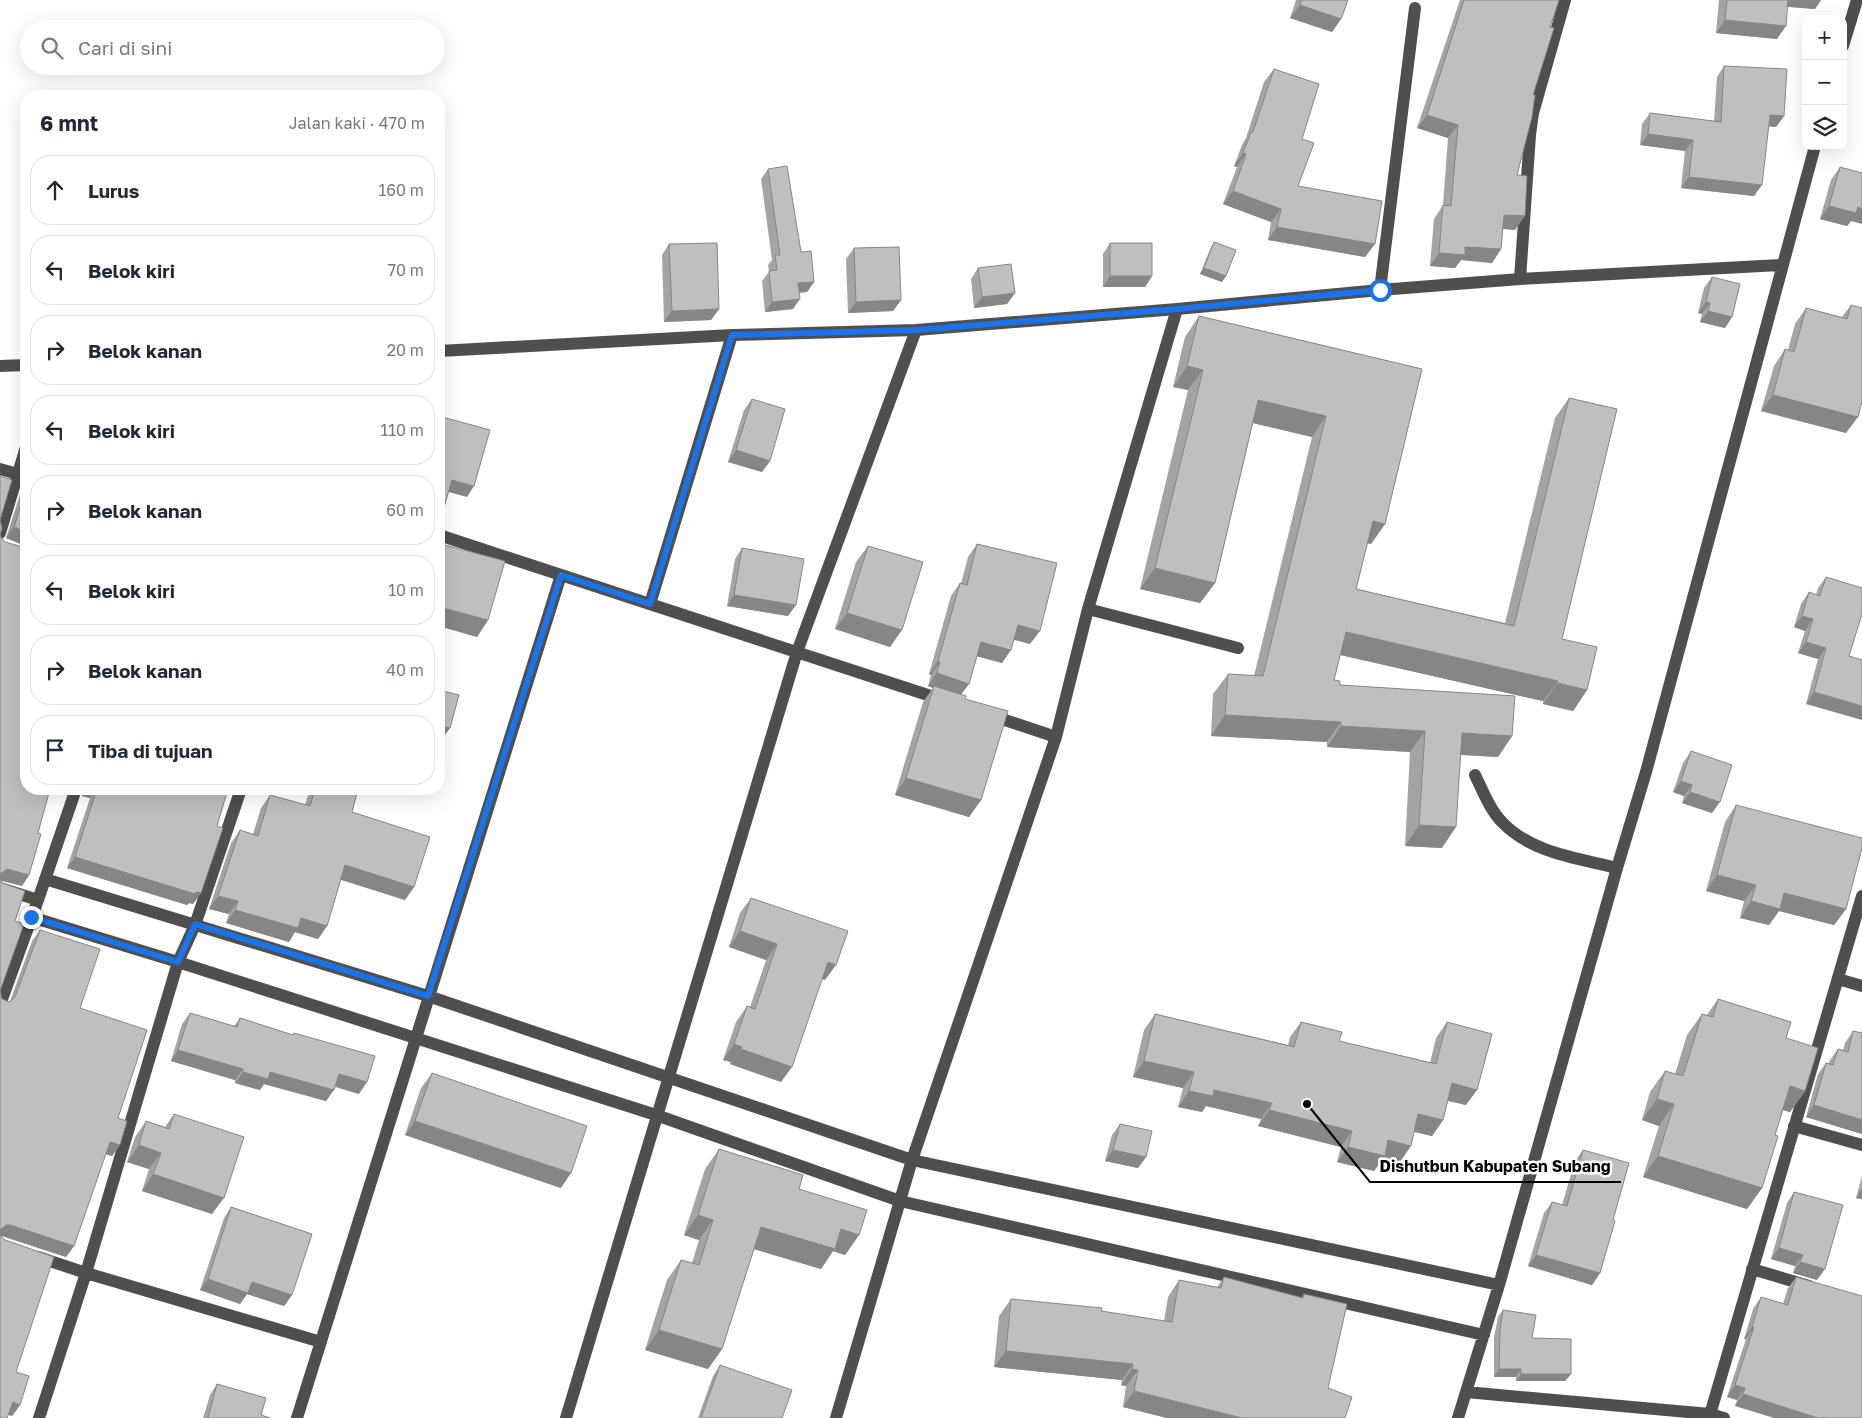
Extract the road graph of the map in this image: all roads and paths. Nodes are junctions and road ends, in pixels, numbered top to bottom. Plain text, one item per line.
1 (1565, 0) edge
2 (1856, 0) edge
3 (1415, 8) dead end
4 (1847, 32) edge
5 (1814, 150) edge
6 (1782, 265) junction
7 (1520, 279) junction
8 (1380, 290) junction
9 (1177, 309) junction
10 (916, 330) junction
11 (732, 335) junction
12 (445, 351) edge
13 (20, 365) edge
14 (0, 366) edge
15 (20, 467) edge
16 (0, 469) edge
17 (18, 474) junction
18 (0, 533) edge
19 (445, 537) edge
20 (561, 575) junction
21 (650, 604) junction
22 (1088, 609) junction
23 (1238, 648) dead end
24 (797, 652) junction
25 (954, 703) edge
26 (982, 712) edge
27 (1056, 737) junction
28 (1475, 775) dead end
29 (74, 795) edge
30 (239, 795) edge
31 (1616, 868) junction
32 (45, 880) junction
33 (0, 888) edge
34 (1862, 896) edge
35 (38, 900) junction
36 (31, 917) junction
37 (195, 924) junction
38 (178, 962) junction
39 (1838, 979) junction
40 (1862, 986) edge
41 (428, 996) junction
42 (0, 1004) edge
43 (416, 1038) junction
44 (668, 1076) junction
45 (656, 1115) junction
46 (1794, 1126) junction
47 (1862, 1145) edge
48 (912, 1160) junction
49 (900, 1201) junction
50 (26, 1253) edge
51 (1752, 1269) junction
52 (86, 1273) junction
53 (1499, 1285) junction
54 (1825, 1291) edge
55 (1484, 1335) junction
56 (321, 1342) junction
57 (1466, 1392) junction
58 (1710, 1416) edge
59 (39, 1418) edge
60 (297, 1418) edge
61 (566, 1418) edge
62 (836, 1418) edge
63 (1458, 1418) edge
64 (1724, 1418) edge

1 - 7 street
2 - 4 street
3 - 8 street
5 - 6 street
6 - 7 street
6 - 31 street
7 - 8 street
8 - 9 street
9 - 10 street
9 - 22 street
10 - 11 street
10 - 24 street
11 - 12 street
11 - 21 street
13 - 14 street
15 - 17 street
16 - 17 street
17 - 18 street
19 - 20 street
20 - 21 street
20 - 41 street
21 - 24 street
22 - 23 street
22 - 27 street
24 - 25 street
24 - 44 street
26 - 27 street
27 - 48 street
28 - 31 street
29 - 32 street
30 - 37 street
31 - 53 street
32 - 35 street
32 - 37 street
33 - 35 street
34 - 39 street
35 - 36 street
36 - 38 street
36 - 42 street
37 - 38 street
37 - 41 street
38 - 43 street
38 - 52 street
39 - 40 street
39 - 46 street
41 - 43 street
41 - 44 street
43 - 45 street
43 - 56 street
44 - 45 street
44 - 48 street
45 - 49 street
45 - 61 street
46 - 47 street
46 - 51 street
48 - 49 street
48 - 53 street
49 - 55 street
49 - 62 street
50 - 52 street
51 - 54 street
51 - 58 street
52 - 56 street
52 - 59 street
53 - 55 street
55 - 57 street
56 - 60 street
57 - 58 street
57 - 63 street
58 - 64 street

